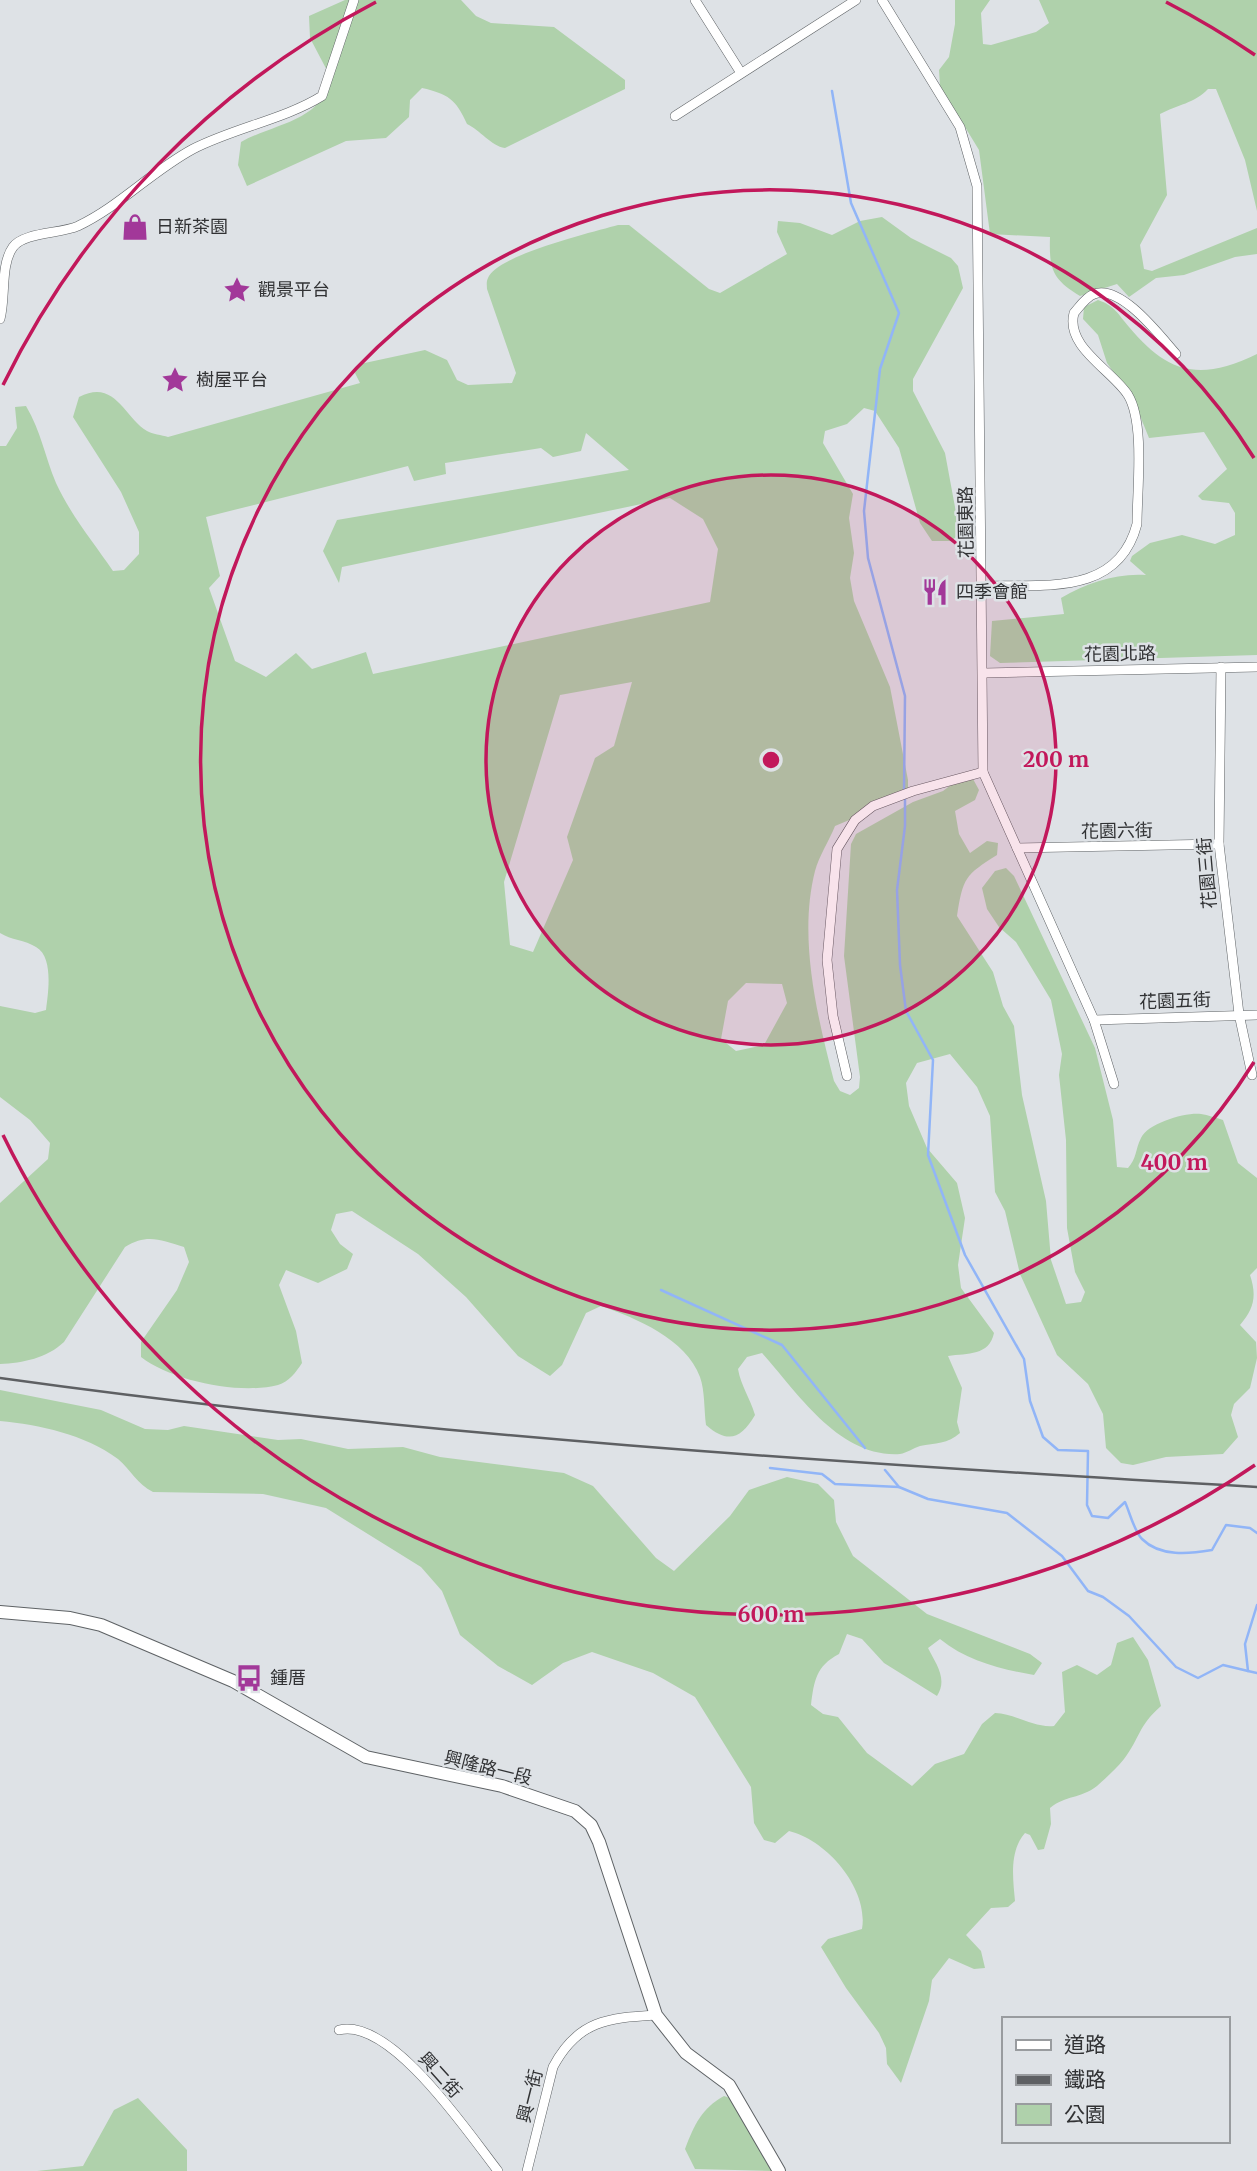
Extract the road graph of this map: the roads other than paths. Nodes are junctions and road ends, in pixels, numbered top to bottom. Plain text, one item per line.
1 (354, 0) edge
2 (695, 0) edge
3 (856, 0) edge
4 (882, 0) edge
5 (741, 73) junction
6 (675, 116) dead end
7 (0, 319) edge
8 (1176, 354) dead end
9 (983, 586) junction
10 (1221, 667) junction
11 (1257, 667) edge
12 (984, 673) junction
13 (983, 772) junction
14 (1219, 844) junction
15 (1017, 848) junction
16 (1238, 1014) junction
17 (1257, 1015) edge
18 (1094, 1020) junction
19 (1252, 1075) dead end
20 (847, 1076) dead end
21 (1114, 1084) dead end
22 (0, 1612) edge
23 (656, 2015) junction
24 (339, 2030) dead end
25 (498, 2171) edge
26 (527, 2171) edge
27 (779, 2171) edge

1 - 7 street
2 - 5 street
3 - 5 street
4 - 9 street, 花園東路
5 - 6 street
8 - 9 street
9 - 12 street, 花園東路
10 - 11 street, 花園北路
10 - 12 street, 花園北路
10 - 14 street, 花園三街
12 - 13 street, 花園東路
13 - 15 street, 花園東路
13 - 20 street
14 - 15 street, 花園六街
14 - 16 street, 花園三街
15 - 18 street, 花園東路
16 - 17 street, 花園五街
16 - 18 street, 花園五街
16 - 19 street, 花園三街
18 - 21 street, 花園東路
22 - 23 street, 興隆路一段
23 - 26 street, 興一街
23 - 27 street, 興隆路一段
24 - 25 street, 興二街

